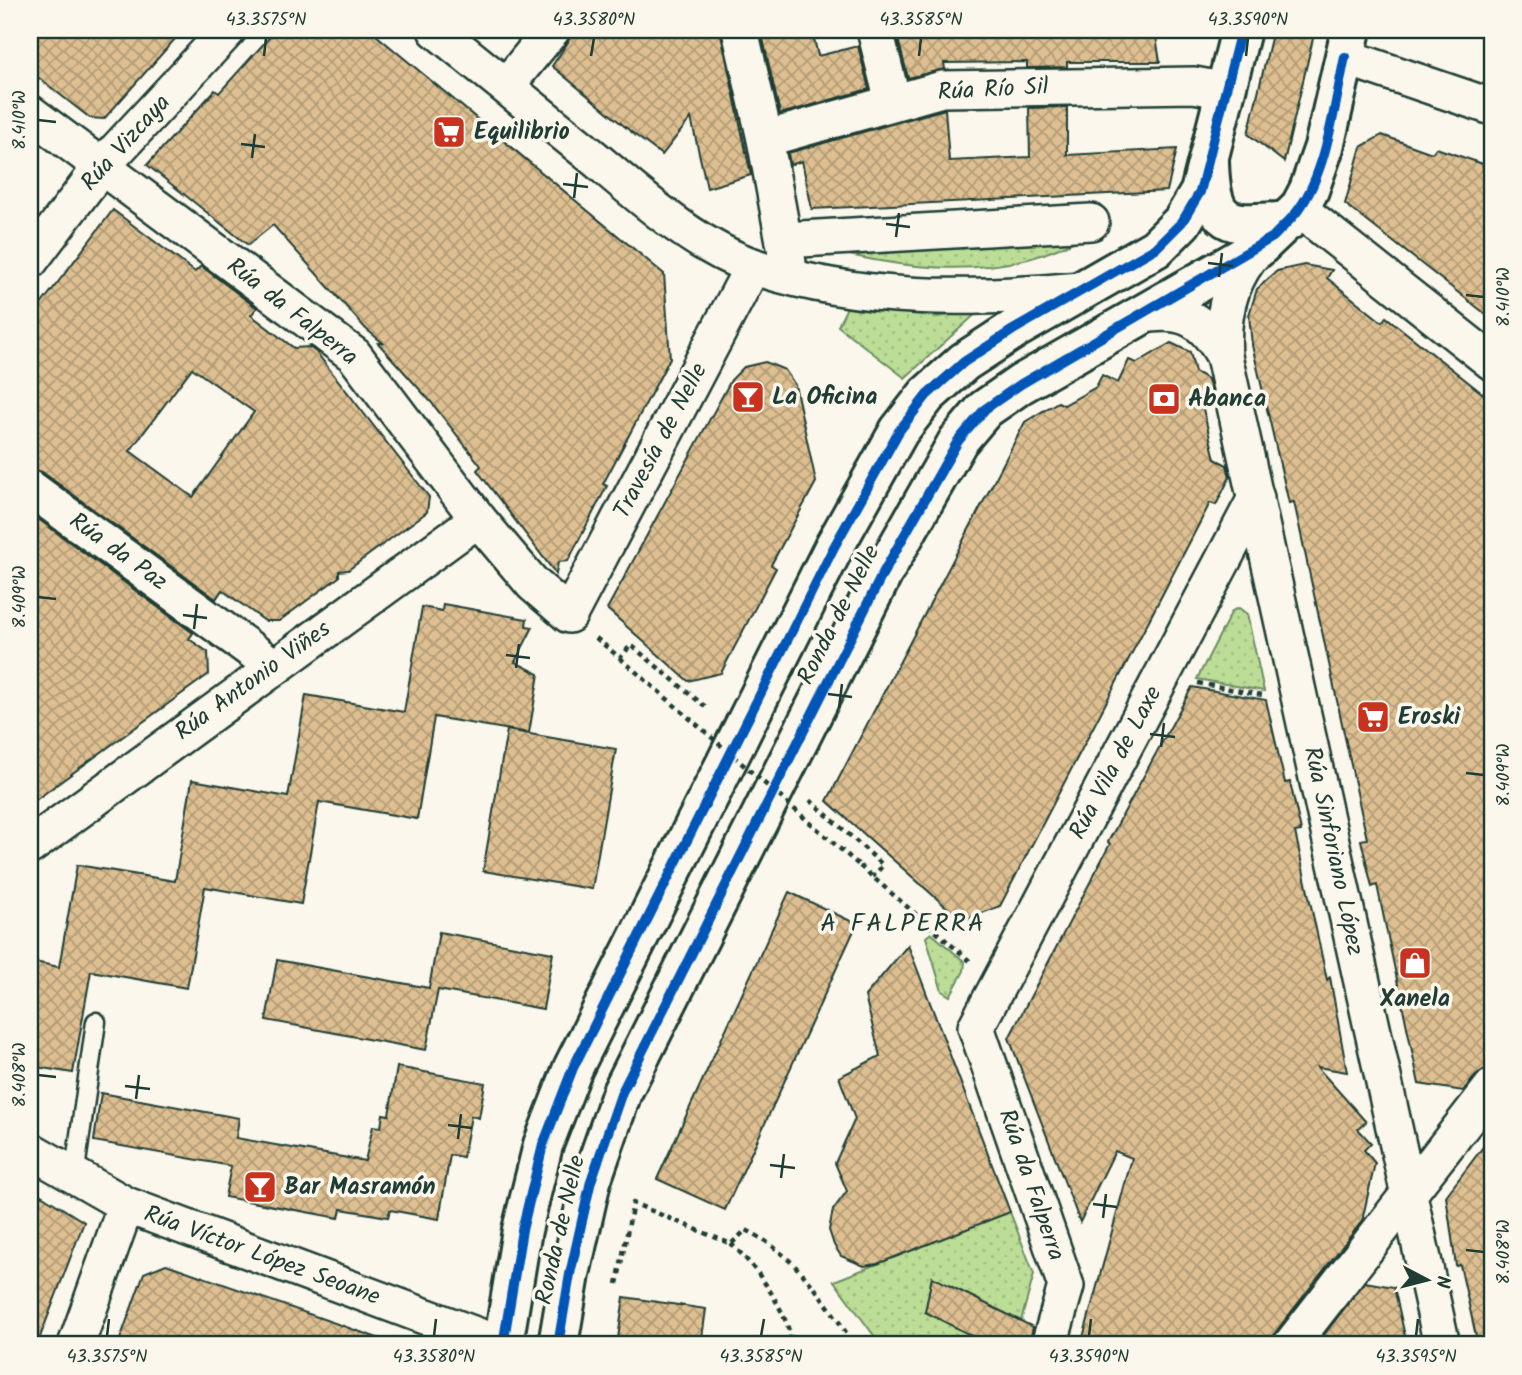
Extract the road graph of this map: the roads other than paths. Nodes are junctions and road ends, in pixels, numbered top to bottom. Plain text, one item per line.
1 (228, 30) edge
2 (436, 30) edge
3 (552, 30) edge
4 (740, 30) edge
5 (875, 30) edge
6 (1241, 30) edge
7 (1348, 43) edge
8 (506, 86) junction
9 (1226, 91) junction
10 (893, 102) junction
11 (1492, 107) edge
12 (30, 113) edge
13 (765, 139) junction
14 (1209, 160) junction
15 (101, 167) junction
16 (1294, 215) junction
17 (1091, 222) dead end
18 (784, 240) junction
19 (1257, 249) junction
20 (30, 261) edge
21 (753, 266) junction
22 (791, 276) junction
23 (1080, 290) junction
24 (1135, 317) junction
25 (1224, 356) junction
26 (1492, 362) edge
27 (30, 488) edge
28 (1256, 498) junction
29 (478, 519) junction
30 (569, 615) joint
31 (273, 666) junction
32 (30, 846) edge
33 (96, 1022) dead end
34 (976, 1027) joint
35 (1492, 1087) edge
36 (30, 1150) edge
37 (74, 1177) junction
38 (1409, 1194) junction
39 (126, 1205) junction
40 (76, 1345) edge
41 (502, 1345) edge
42 (558, 1345) edge
43 (1049, 1345) edge
44 (1291, 1345) edge
45 (1442, 1345) edge

1 - 15 street, Rúa Vizcaya
2 - 8 street
3 - 8 street
4 - 13 street
5 - 10 street
6 - 9 street, Ronda de Nelle
7 - 11 street
7 - 16 street, Ronda de Nelle
8 - 21 street
9 - 10 street, Rúa Río Sil
9 - 14 street, Ronda de Nelle
10 - 13 street, Rúa Río Sil
12 - 15 street, Rúa da Falperra
13 - 18 street
14 - 16 street
14 - 23 street, Ronda de Nelle
15 - 20 street, Rúa Vizcaya
15 - 29 street, Rúa da Falperra
16 - 19 street, Ronda de Nelle
16 - 26 street
17 - 18 street
18 - 22 street
19 - 24 street, Ronda de Nelle
19 - 25 street, Rúa Sinforiano López
21 - 22 street
21 - 30 street, Travesía de Nelle
22 - 23 street
23 - 41 street, Ronda de Nelle
24 - 25 street, Rúa Sinforiano López
24 - 42 street, Ronda de Nelle
25 - 28 street, Rúa Sinforiano López
27 - 31 street, Rúa da Paz
28 - 34 street, Rúa Vila de Laxe
28 - 38 street, Rúa Sinforiano López
29 - 30 street, Rúa da Falperra
29 - 31 street, Rúa Antonio Viñes
31 - 32 street, Rúa Antonio Viñes
33 - 37 lane
34 - 43 street, Rúa da Falperra
35 - 38 street
36 - 37 street, Rúa Víctor López Seoane
37 - 39 street, Rúa Víctor López Seoane
38 - 44 street
38 - 45 street, Rúa Sinforiano López
39 - 40 street
39 - 41 street, Rúa Víctor López Seoane

